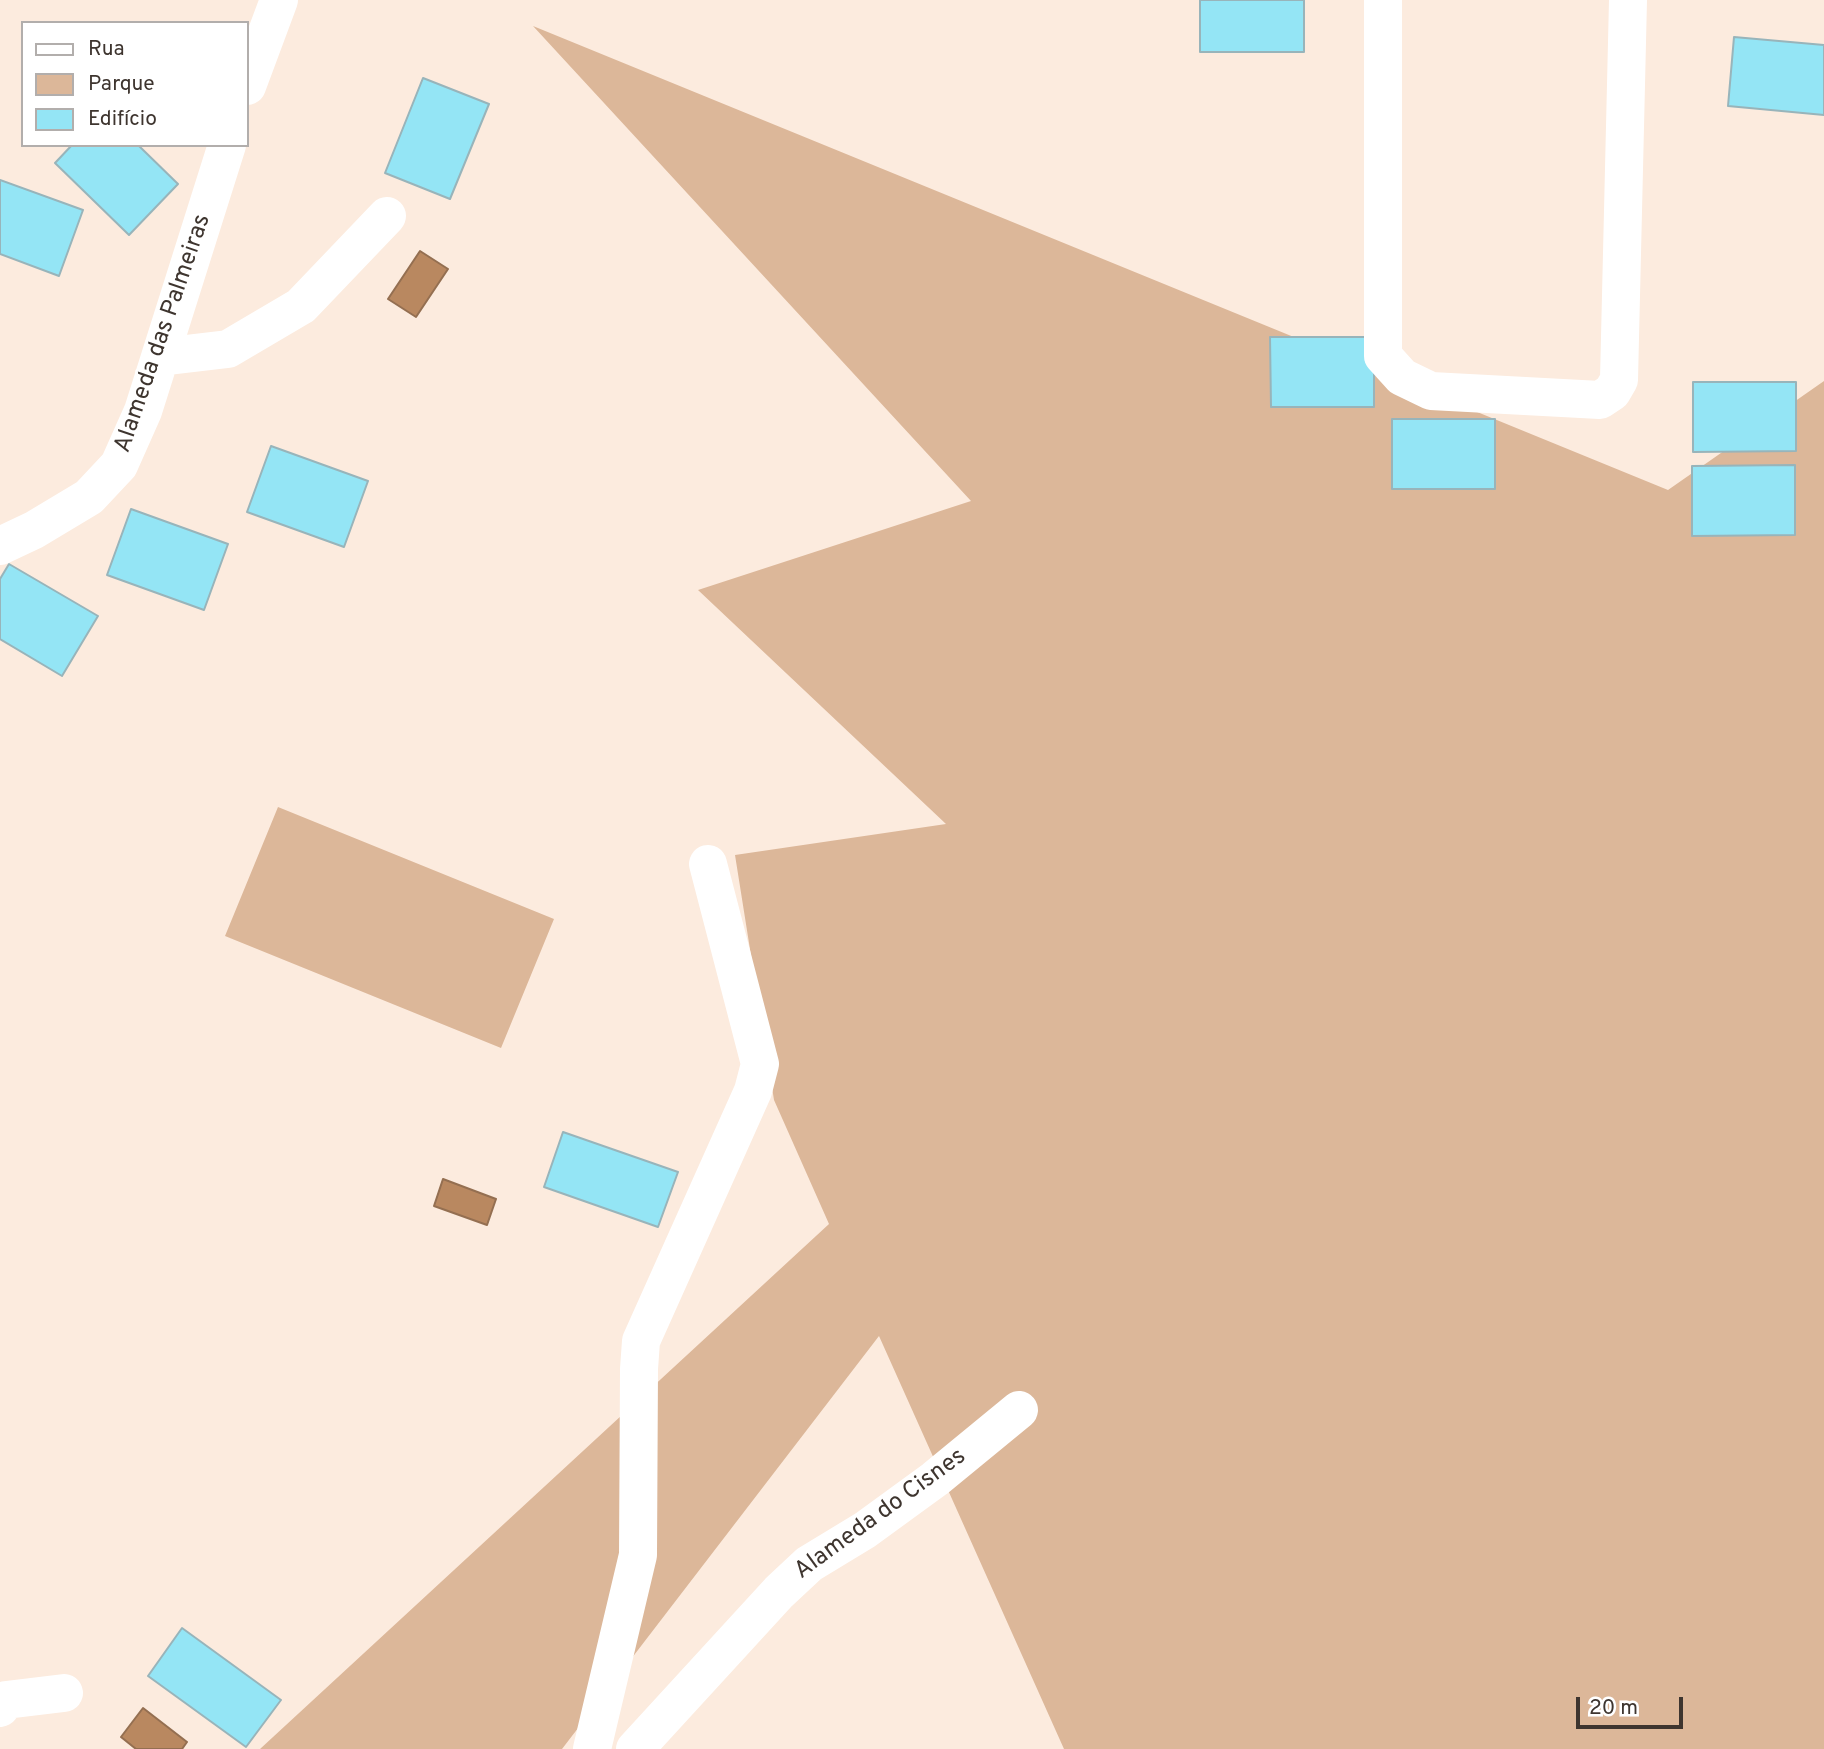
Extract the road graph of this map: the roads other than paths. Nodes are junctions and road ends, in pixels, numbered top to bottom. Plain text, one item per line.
1 (279, 0) edge
2 (1384, 0) edge
3 (1628, 0) edge
4 (248, 83) edge
5 (226, 147) edge
6 (387, 216) dead end
7 (160, 357) junction
8 (0, 546) edge
9 (708, 864) dead end
10 (1018, 1410) dead end
11 (64, 1693) dead end
12 (0, 1708) edge
13 (592, 1749) edge
14 (635, 1749) edge

1 - 4 street
2 - 3 street
5 - 7 street, Alameda das Palmeiras
6 - 7 street
7 - 8 street, Alameda das Palmeiras
9 - 13 street
10 - 14 street, Alameda do Cisnes
11 - 12 street

